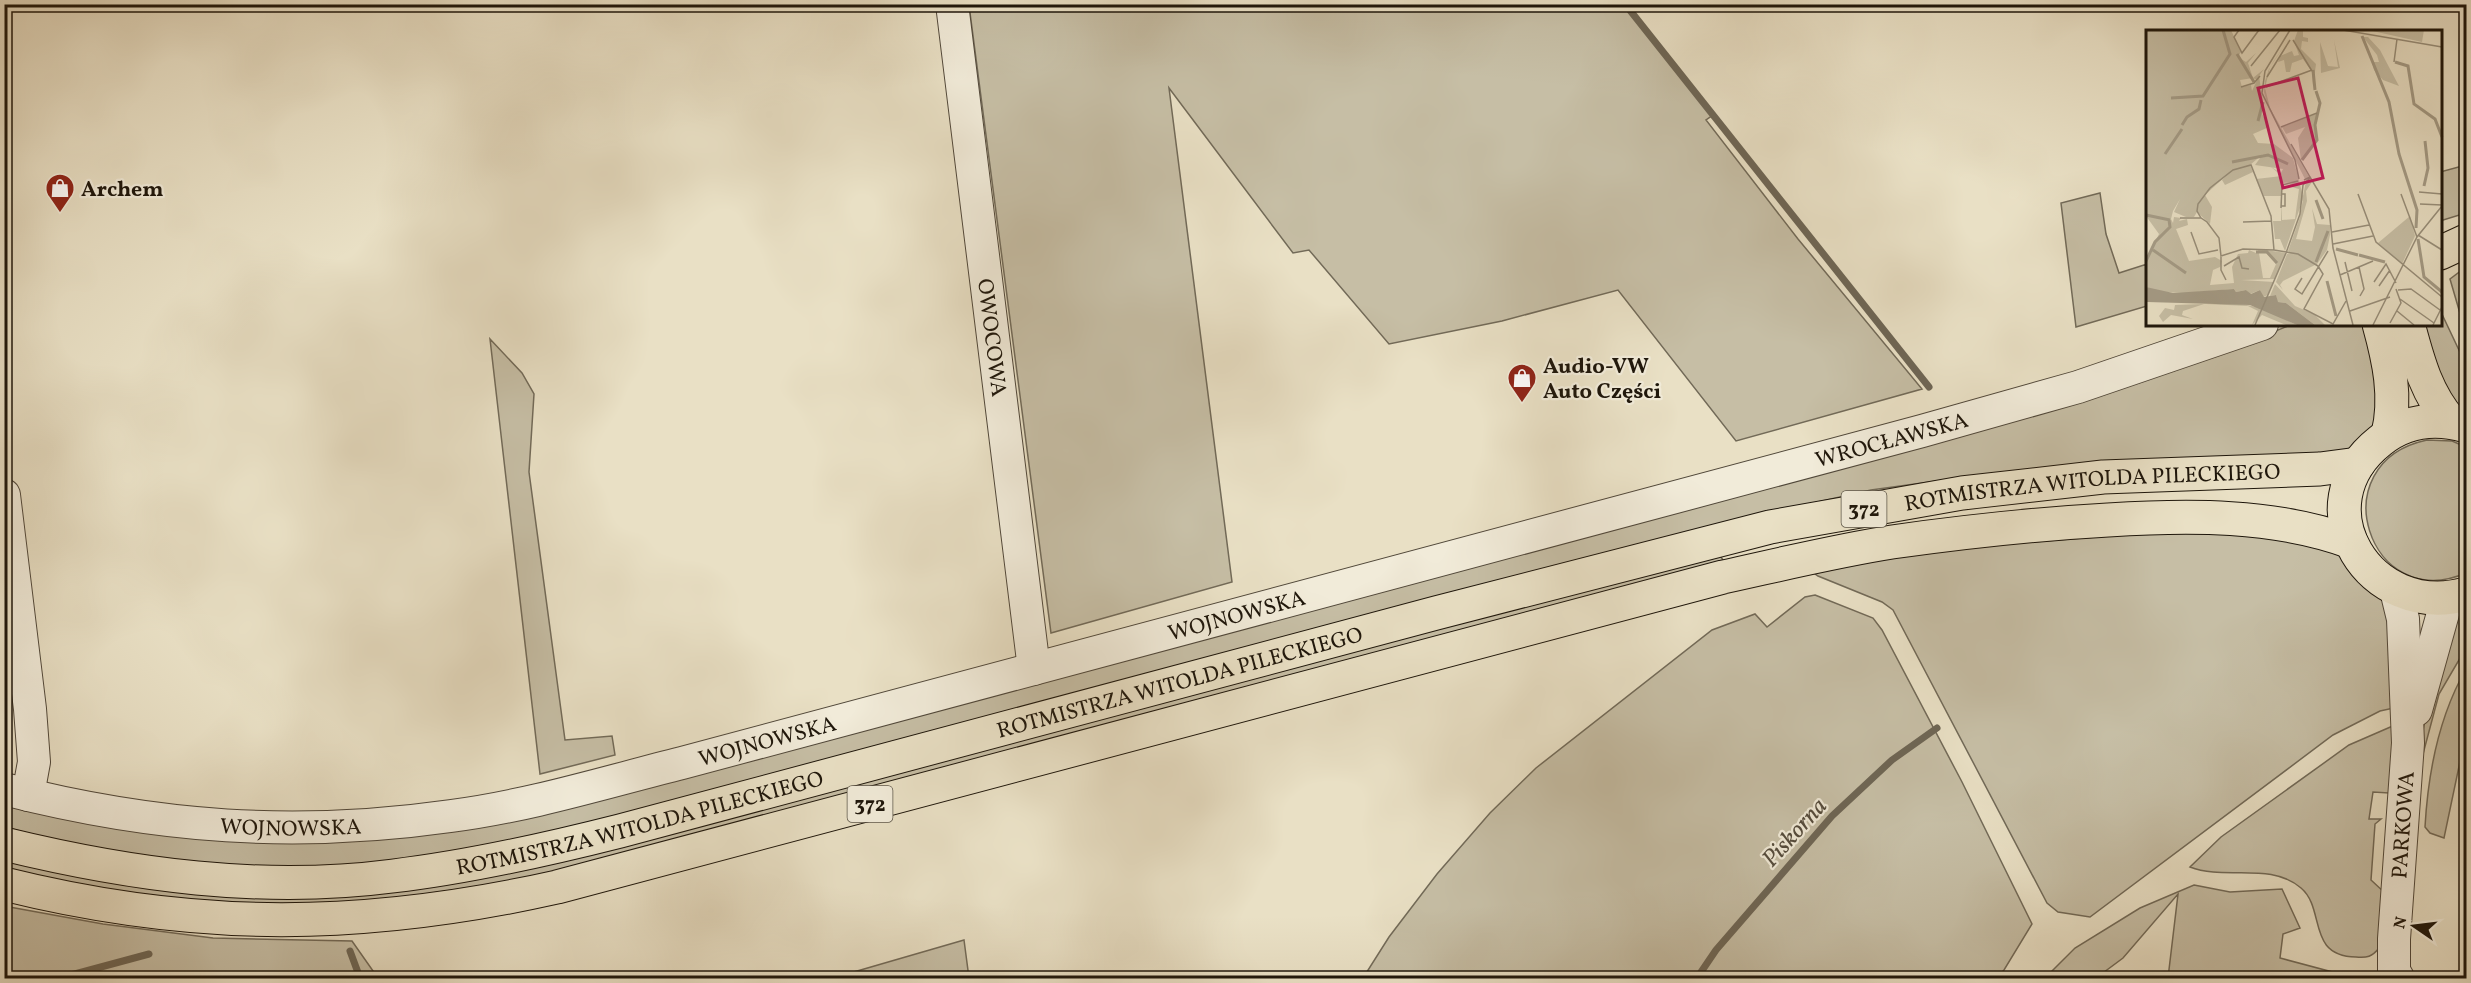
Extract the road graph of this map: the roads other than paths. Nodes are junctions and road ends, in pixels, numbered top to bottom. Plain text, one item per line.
1 (952, 4) edge
2 (2466, 241) edge
3 (2441, 252) edge
4 (2256, 326) edge
5 (2380, 326) edge
6 (2409, 326) edge
7 (2459, 424) edge
8 (2388, 434) junction
9 (2358, 464) junction
10 (4, 495) edge
11 (1514, 540) joint
12 (2351, 543) junction
13 (2396, 590) junction
14 (2457, 596) edge
15 (1034, 669) junction
16 (2408, 743) junction
17 (16, 792) edge
18 (4, 844) edge
19 (4, 884) edge
20 (2398, 978) edge

1 - 15 street, OWOCOWA
2 - 3 main road
4 - 11 street, WROCŁAWSKA
5 - 8 main road
6 - 7 main road
7 - 8 main road
8 - 9 main road
9 - 12 main road
9 - 18 main road, ROTMISTRZA WITOLDA PILECKIEGO / 372
10 - 17 street
11 - 15 street, WOJNOWSKA
12 - 13 main road
12 - 19 main road, ROTMISTRZA WITOLDA PILECKIEGO / 372
13 - 14 main road
13 - 16 street
14 - 16 street
15 - 17 street, WOJNOWSKA
16 - 20 street, PARKOWA

